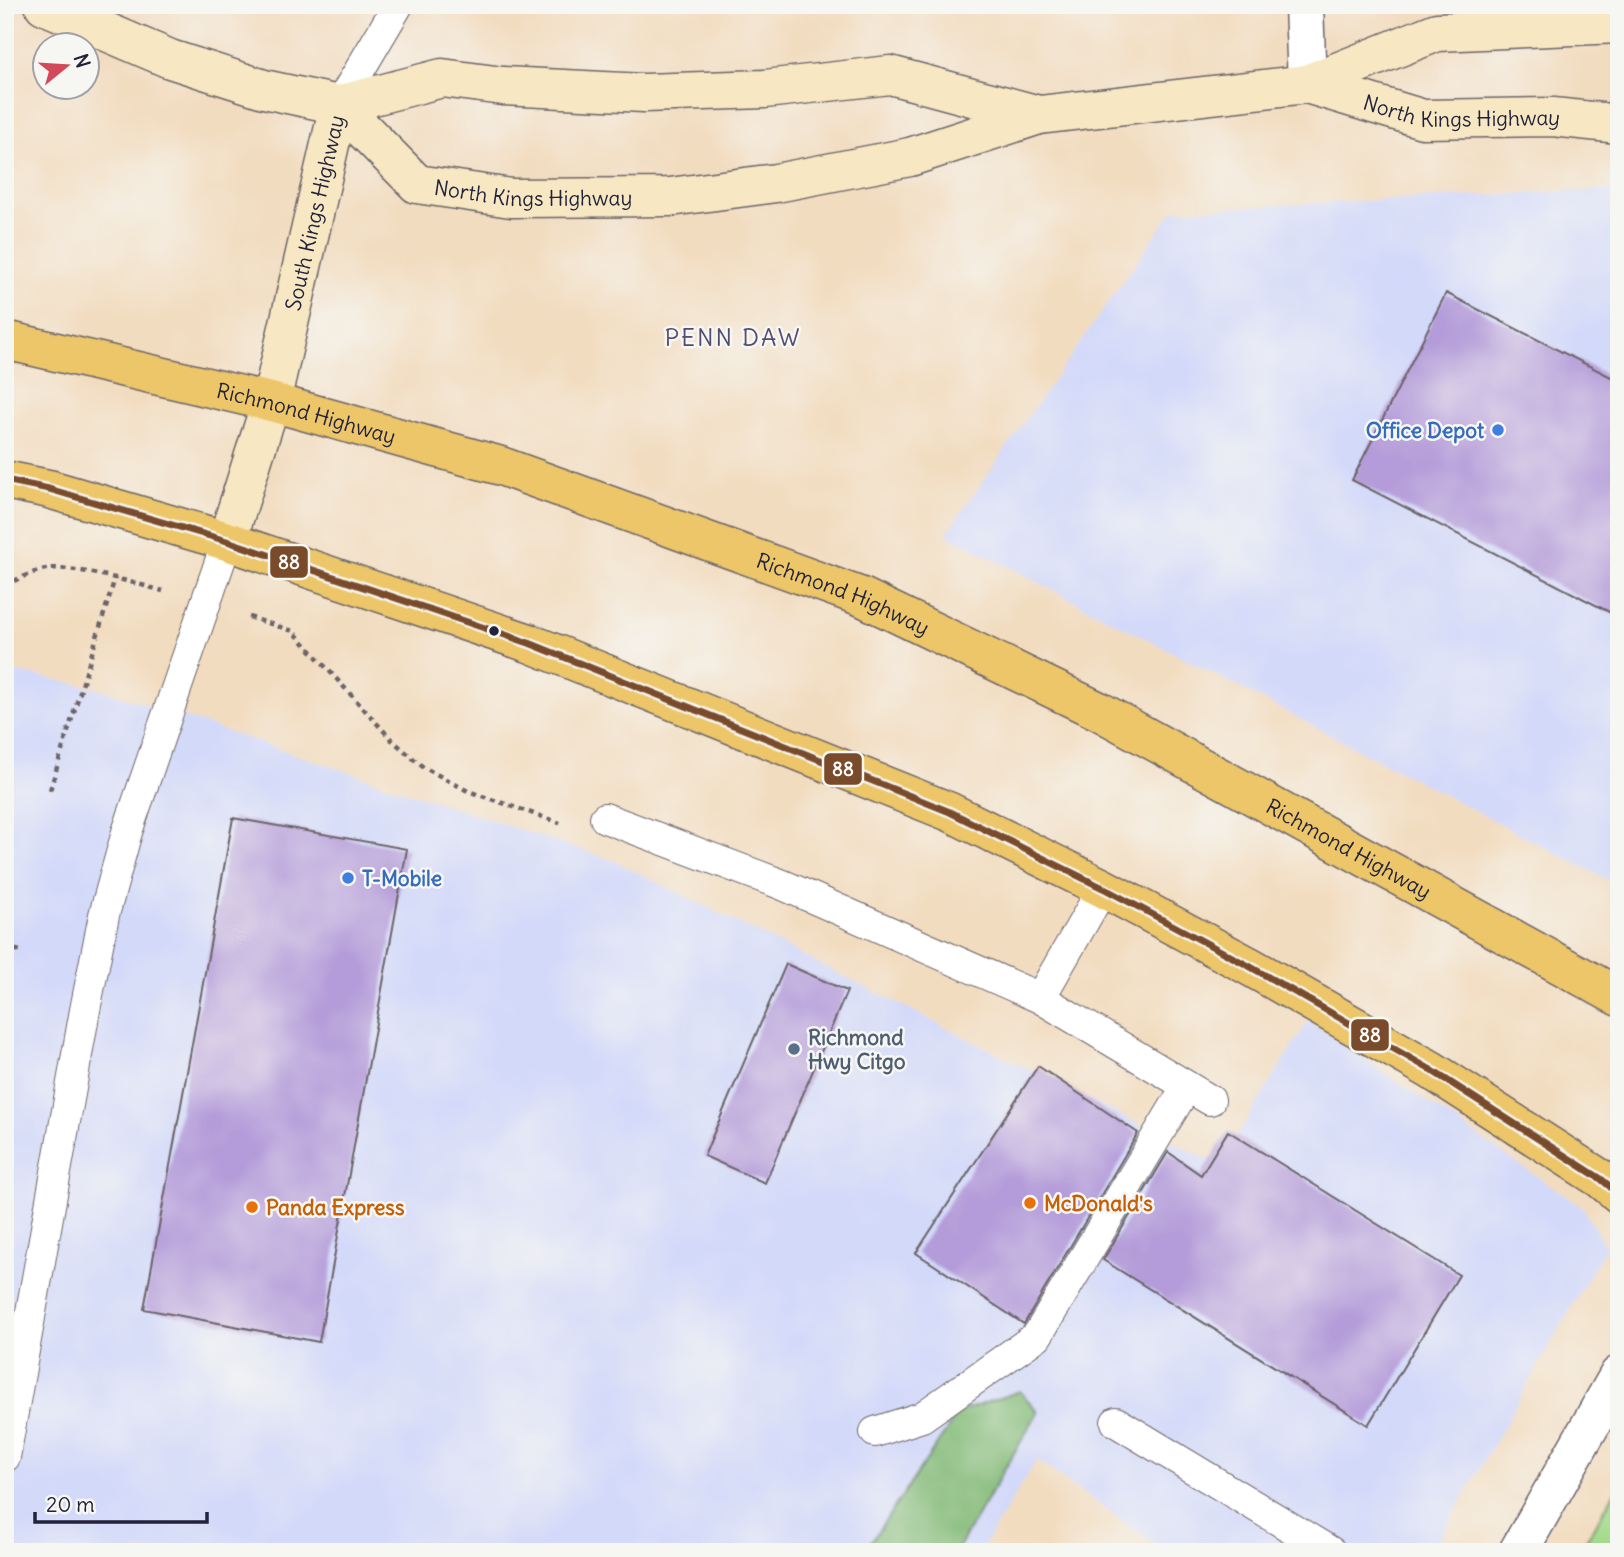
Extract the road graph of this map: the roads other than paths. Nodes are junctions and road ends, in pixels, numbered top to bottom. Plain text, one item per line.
1 (44, 5) edge
2 (398, 5) edge
3 (1304, 5) edge
4 (1619, 24) edge
5 (1307, 84) junction
6 (339, 105) junction
7 (1039, 115) junction
8 (1619, 124) edge
9 (5, 340) edge
10 (271, 402) junction
11 (5, 480) edge
12 (227, 541) junction
13 (605, 818) dead end
14 (1103, 888) junction
15 (1619, 997) edge
16 (1040, 998) junction
17 (1619, 1194) edge
18 (1619, 1375) edge
19 (1116, 1422) dead end
20 (875, 1432) dead end
21 (5, 1457) edge
22 (1331, 1552) edge
23 (1518, 1552) edge

1 - 6 main road, South Kings Highway
2 - 6 lane
3 - 5 street
4 - 5 main road, North Kings Highway
5 - 7 main road, North Kings Highway
5 - 8 main road, North Kings Highway
6 - 7 main road, North Kings Highway
6 - 7 main road, North Kings Highway
6 - 10 main road, South Kings Highway
9 - 10 highway, Richmond Highway
10 - 12 main road, South Kings Highway
10 - 15 highway, Richmond Highway
11 - 12 highway
12 - 14 highway
12 - 21 lane
13 - 16 lane
14 - 16 lane
14 - 17 highway
16 - 20 lane
18 - 23 street
19 - 22 lane

